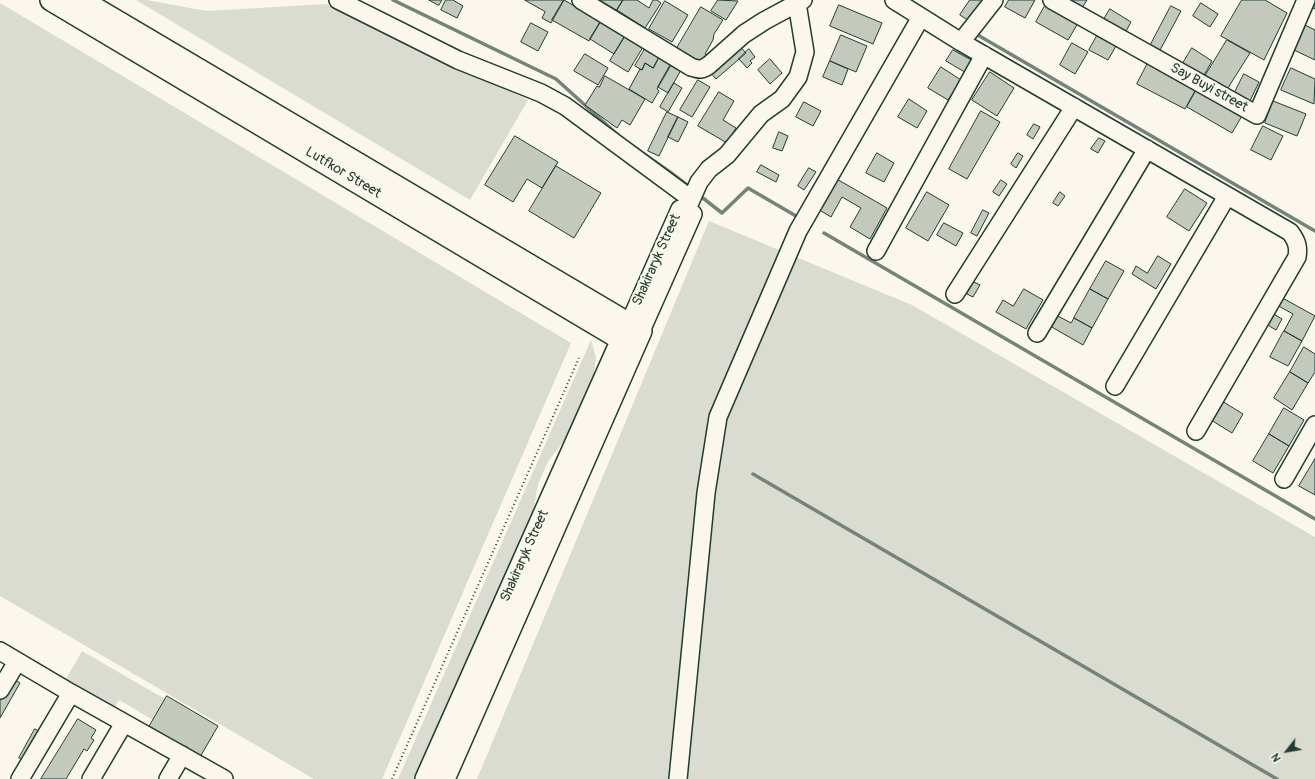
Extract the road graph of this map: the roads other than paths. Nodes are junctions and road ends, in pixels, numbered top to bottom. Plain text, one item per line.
1 (51, 0) edge
2 (81, 0) edge
3 (338, 0) edge
4 (581, 0) edge
5 (894, 0) edge
6 (994, 0) edge
7 (1052, 0) edge
8 (1306, 0) edge
9 (800, 2) edge
10 (103, 6) edge
11 (921, 17) junction
12 (961, 42) junction
13 (984, 55) junction
14 (1074, 107) junction
15 (1147, 149) junction
16 (1227, 196) junction
17 (688, 205) junction
18 (876, 251) dead end
19 (955, 294) dead end
20 (1037, 333) dead end
21 (631, 335) junction
22 (1115, 386) dead end
23 (1315, 425) edge
24 (1196, 431) dead end
25 (1284, 479) dead end
26 (0, 651) edge
27 (17, 662) junction
28 (0, 690) edge
29 (70, 693) junction
30 (124, 722) junction
31 (182, 755) junction
32 (20, 779) edge
33 (91, 779) edge
34 (168, 779) edge
35 (224, 779) edge
36 (426, 779) edge
37 (444, 779) edge
38 (678, 779) edge

1 - 21 main road, Lutfkor Street
2 - 10 main road, Lutfkor Street
3 - 17 street
4 - 9 street
5 - 11 street
6 - 12 street
7 - 8 street, Say Buyi street
9 - 17 street
10 - 21 main road, Lutfkor Street
11 - 12 street
11 - 38 street
12 - 13 street
13 - 14 street
13 - 18 street
14 - 15 street
14 - 19 street
15 - 16 street
15 - 20 street
16 - 22 street
16 - 24 street
17 - 21 street, Shakiraryk Street
21 - 36 main road, Shakiraryk Street
21 - 37 main road, Shakiraryk Street
23 - 25 street
26 - 27 street
27 - 28 street
27 - 29 street
29 - 30 street
29 - 32 street
30 - 31 street
30 - 33 street
31 - 34 street
31 - 35 street

